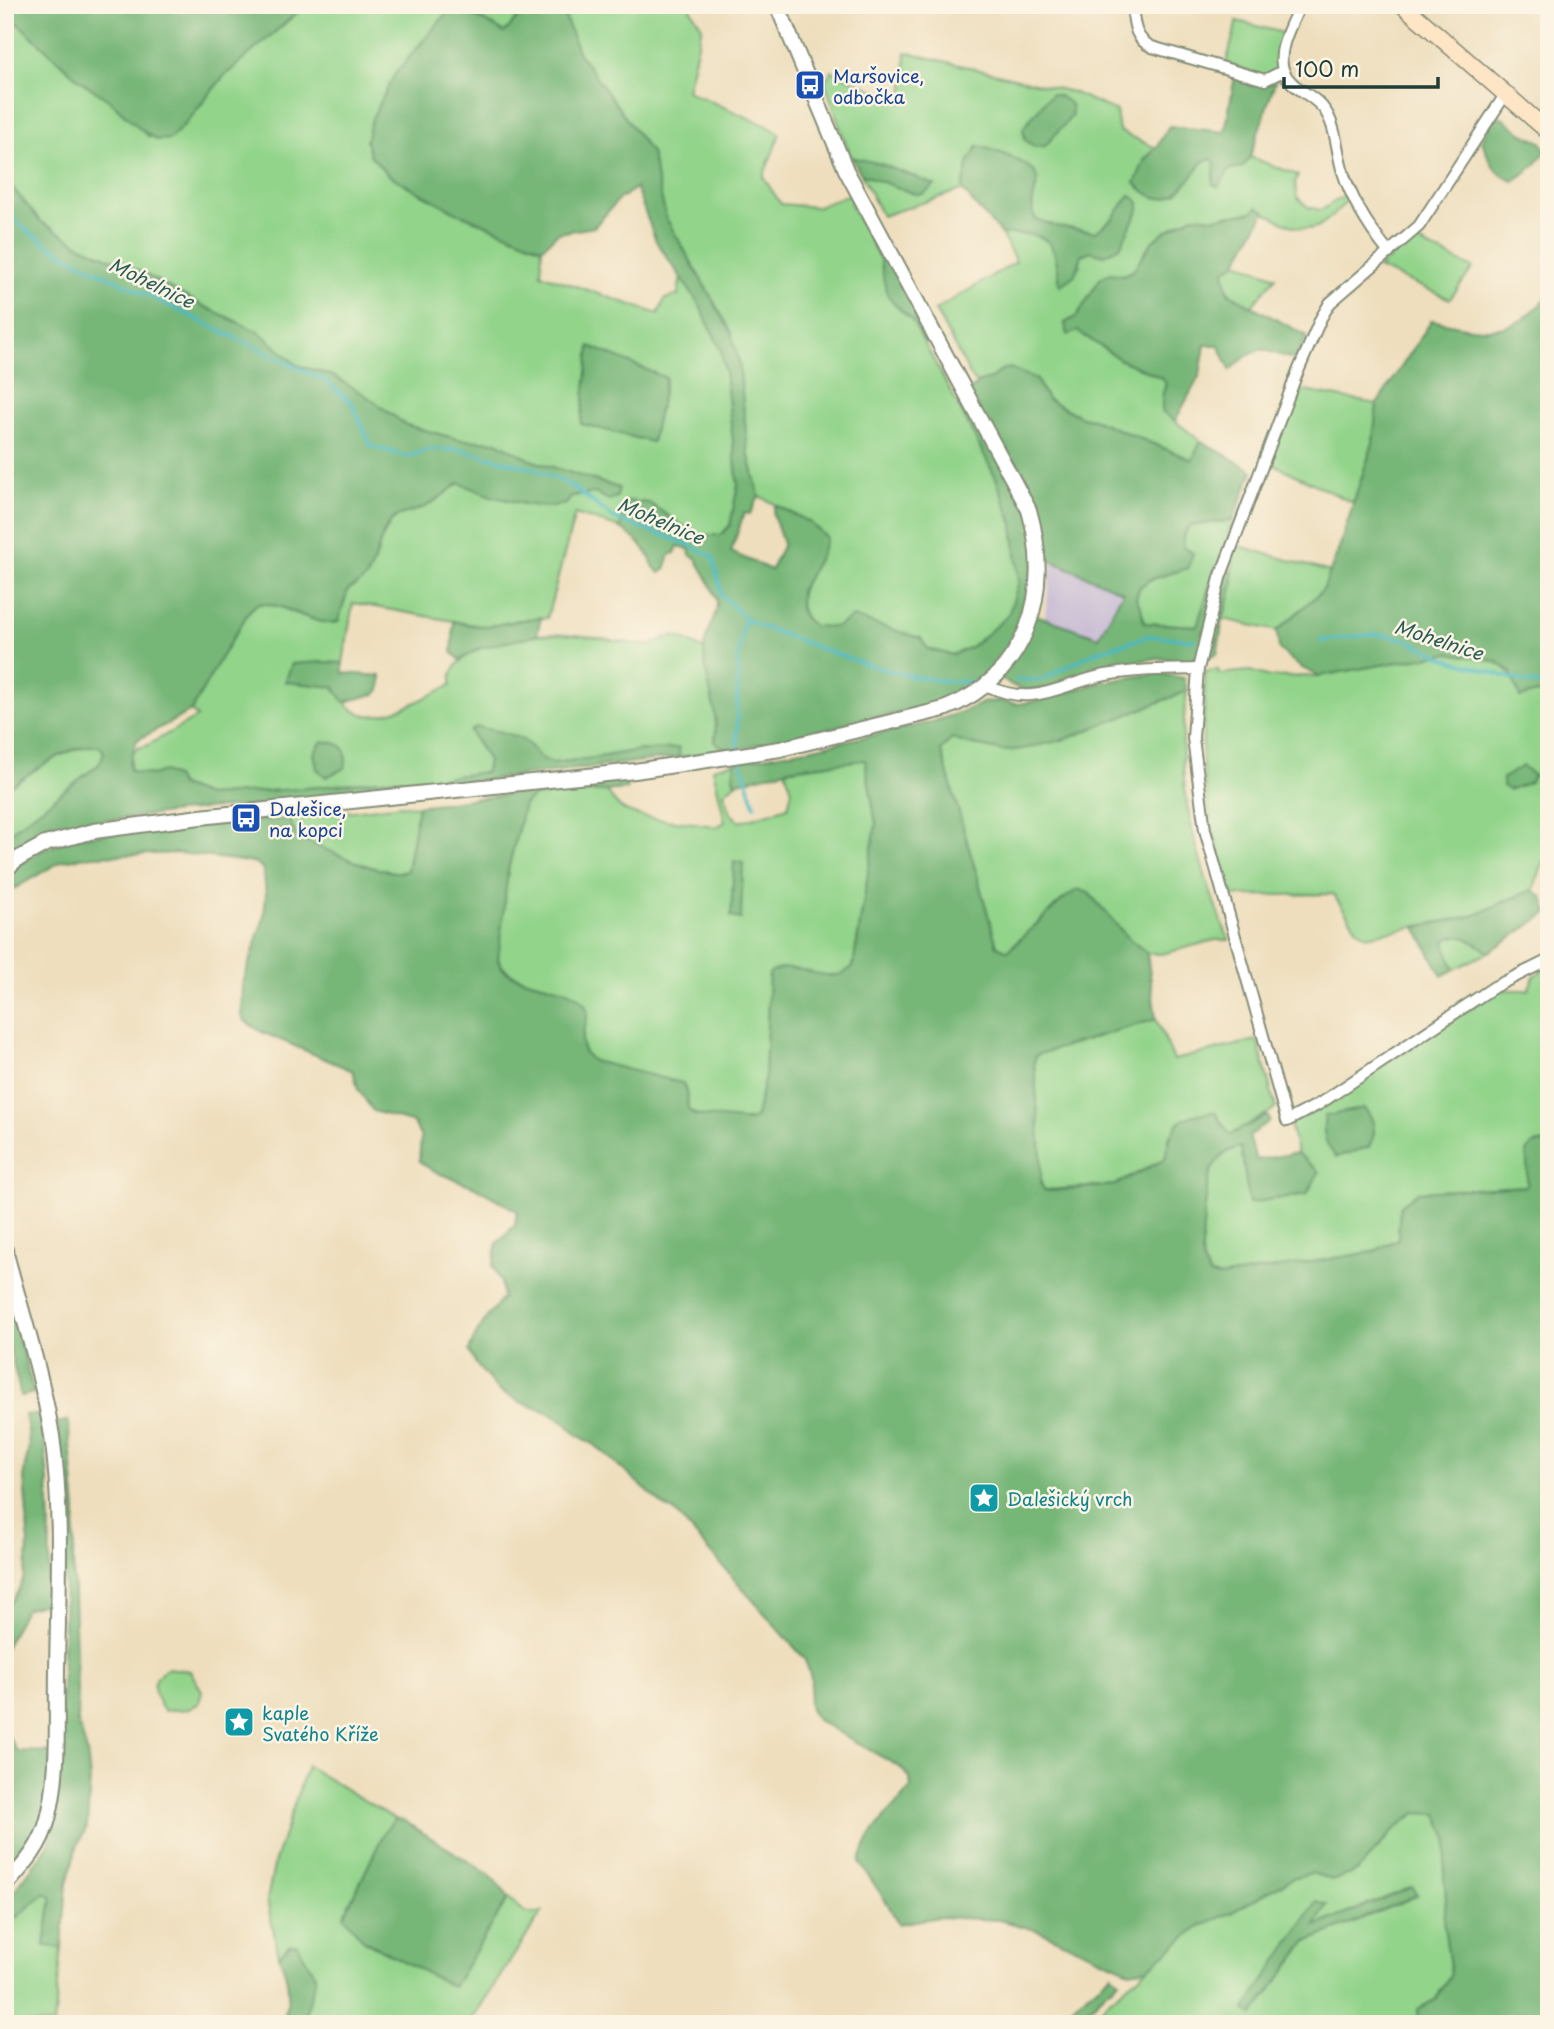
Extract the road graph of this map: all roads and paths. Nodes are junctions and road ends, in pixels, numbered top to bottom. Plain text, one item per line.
1 (777, 5) edge
2 (1132, 5) edge
3 (1300, 5) edge
4 (1403, 5) edge
5 (1283, 71) junction
6 (1505, 95) junction
7 (1549, 132) edge
8 (1389, 253) junction
9 (1198, 669) junction
10 (988, 686) junction
11 (5, 870) edge
12 (1549, 960) edge
13 (5, 1250) edge
14 (5, 1886) edge

1 - 10 street
2 - 5 street
3 - 5 street
4 - 6 main road
5 - 8 street
6 - 7 main road
6 - 8 street
8 - 9 street
9 - 10 street
9 - 12 street
10 - 11 street
13 - 14 street

